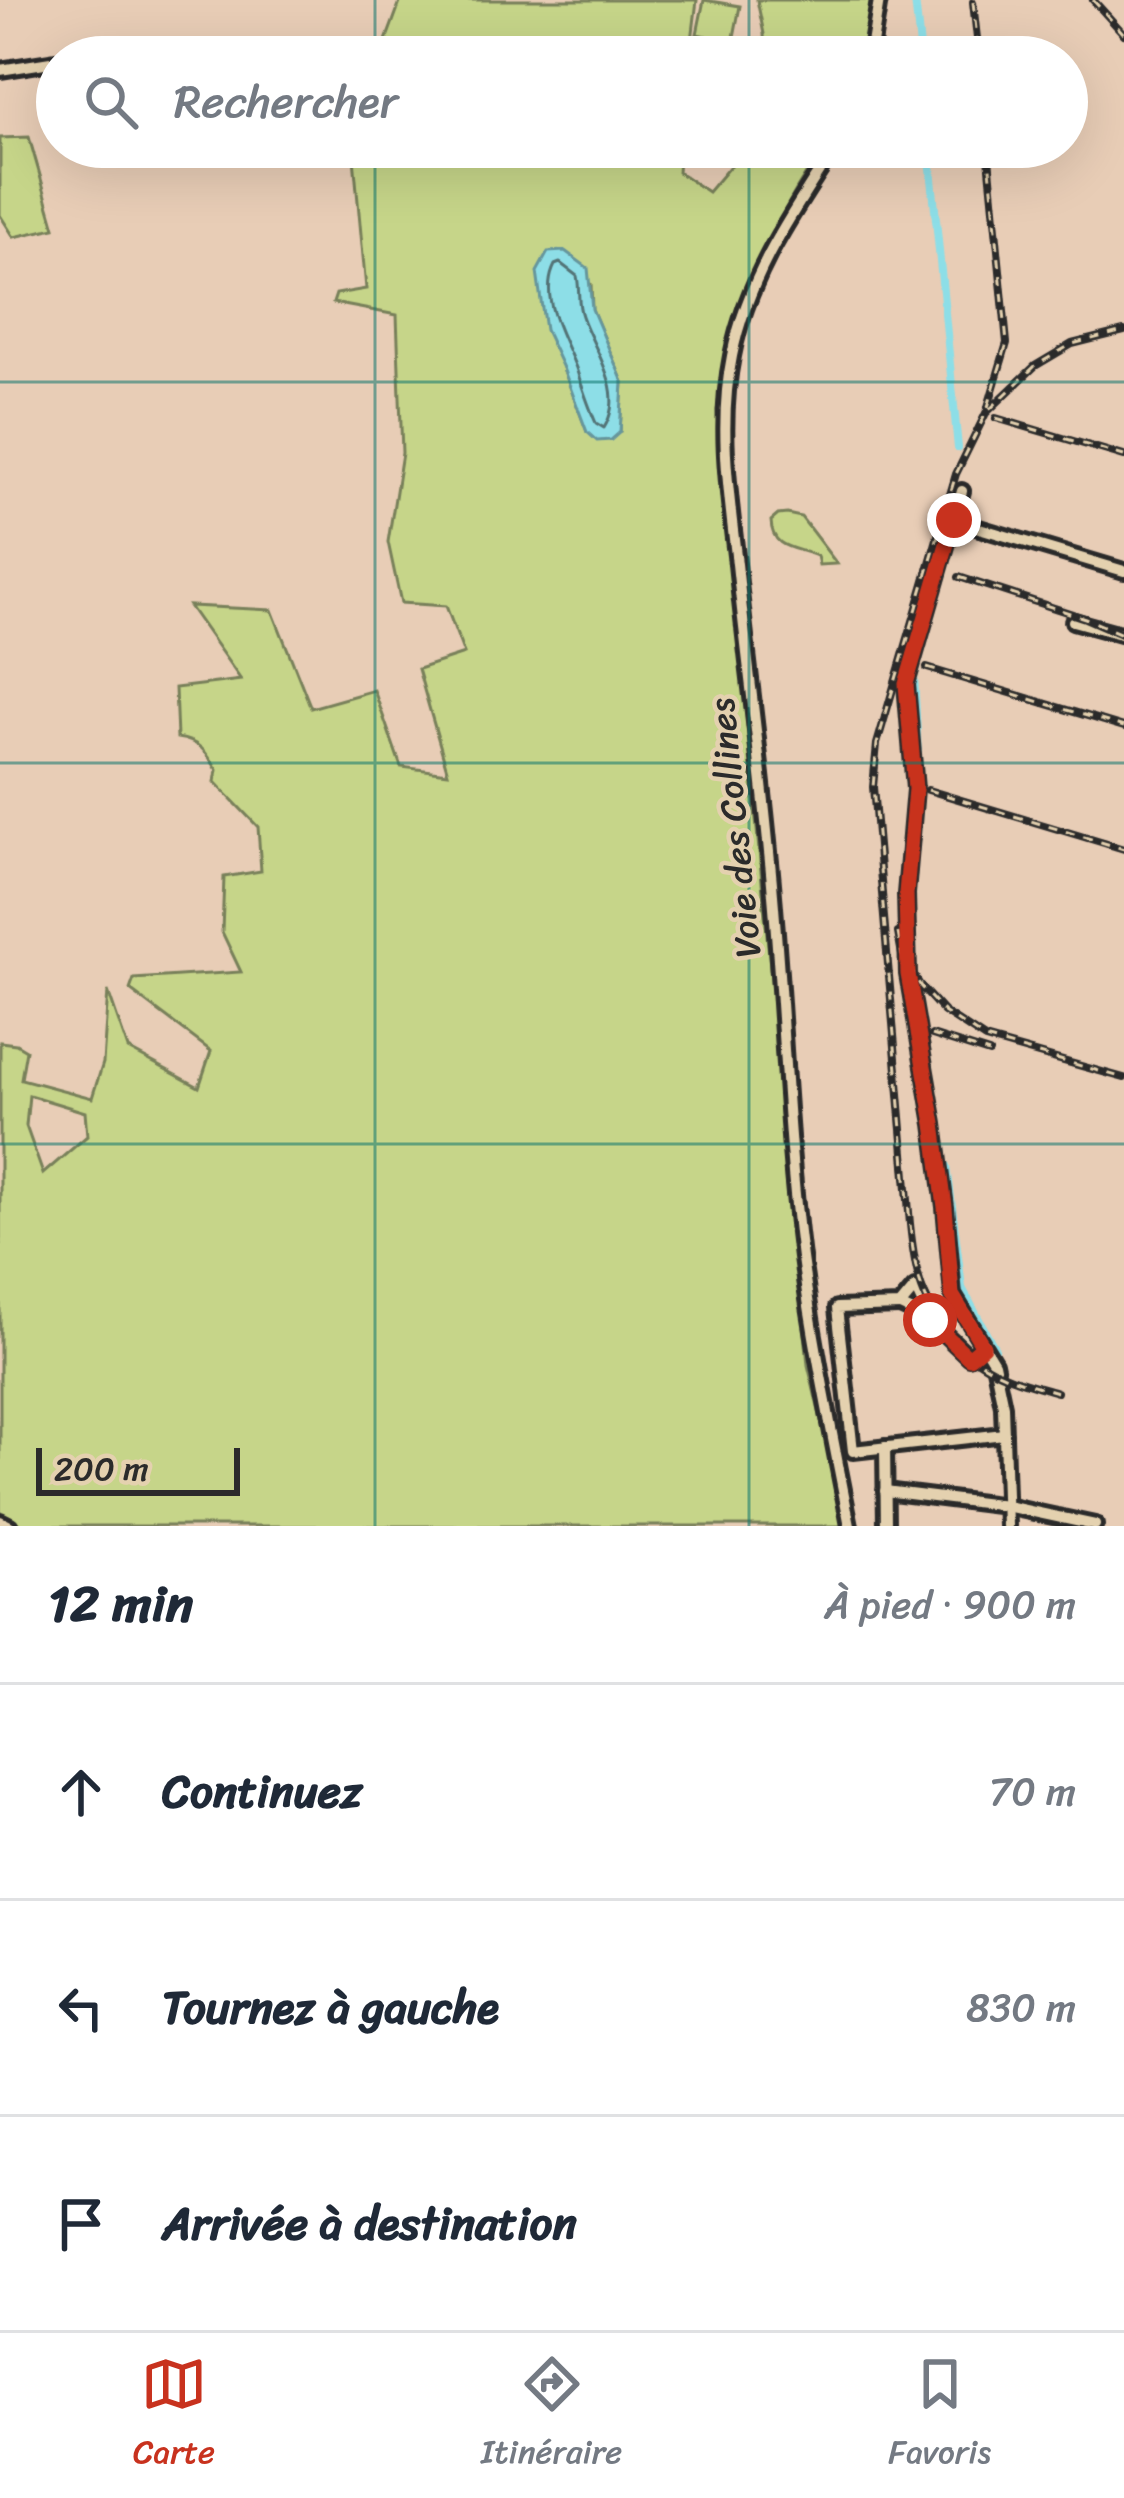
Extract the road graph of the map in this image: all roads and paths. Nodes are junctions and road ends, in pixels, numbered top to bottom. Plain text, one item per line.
1 (879, 0) edge
2 (873, 36) edge
3 (36, 65) edge
4 (0, 70) edge
5 (823, 168) edge
6 (962, 491) dead end
7 (953, 526) junction
8 (1124, 571) edge
9 (1072, 621) dead end
10 (1124, 635) edge
11 (900, 1306) junction
12 (930, 1320) junction
13 (983, 1346) junction
14 (1004, 1434) junction
15 (885, 1448) junction
16 (885, 1491) junction
17 (1006, 1506) junction
18 (0, 1521) edge
19 (1095, 1525) edge
20 (10, 1526) edge
21 (850, 1526) edge
22 (886, 1526) edge
23 (1007, 1526) edge

1 - 2 street
3 - 4 street
5 - 21 street, Voie des Collines
6 - 7 street
7 - 8 street
7 - 13 street
9 - 10 street
11 - 12 street
11 - 12 street
11 - 15 street
12 - 13 street
13 - 14 street
14 - 15 street
14 - 17 street
15 - 16 street
16 - 17 street
16 - 22 street
17 - 19 street
17 - 23 street
18 - 20 street

